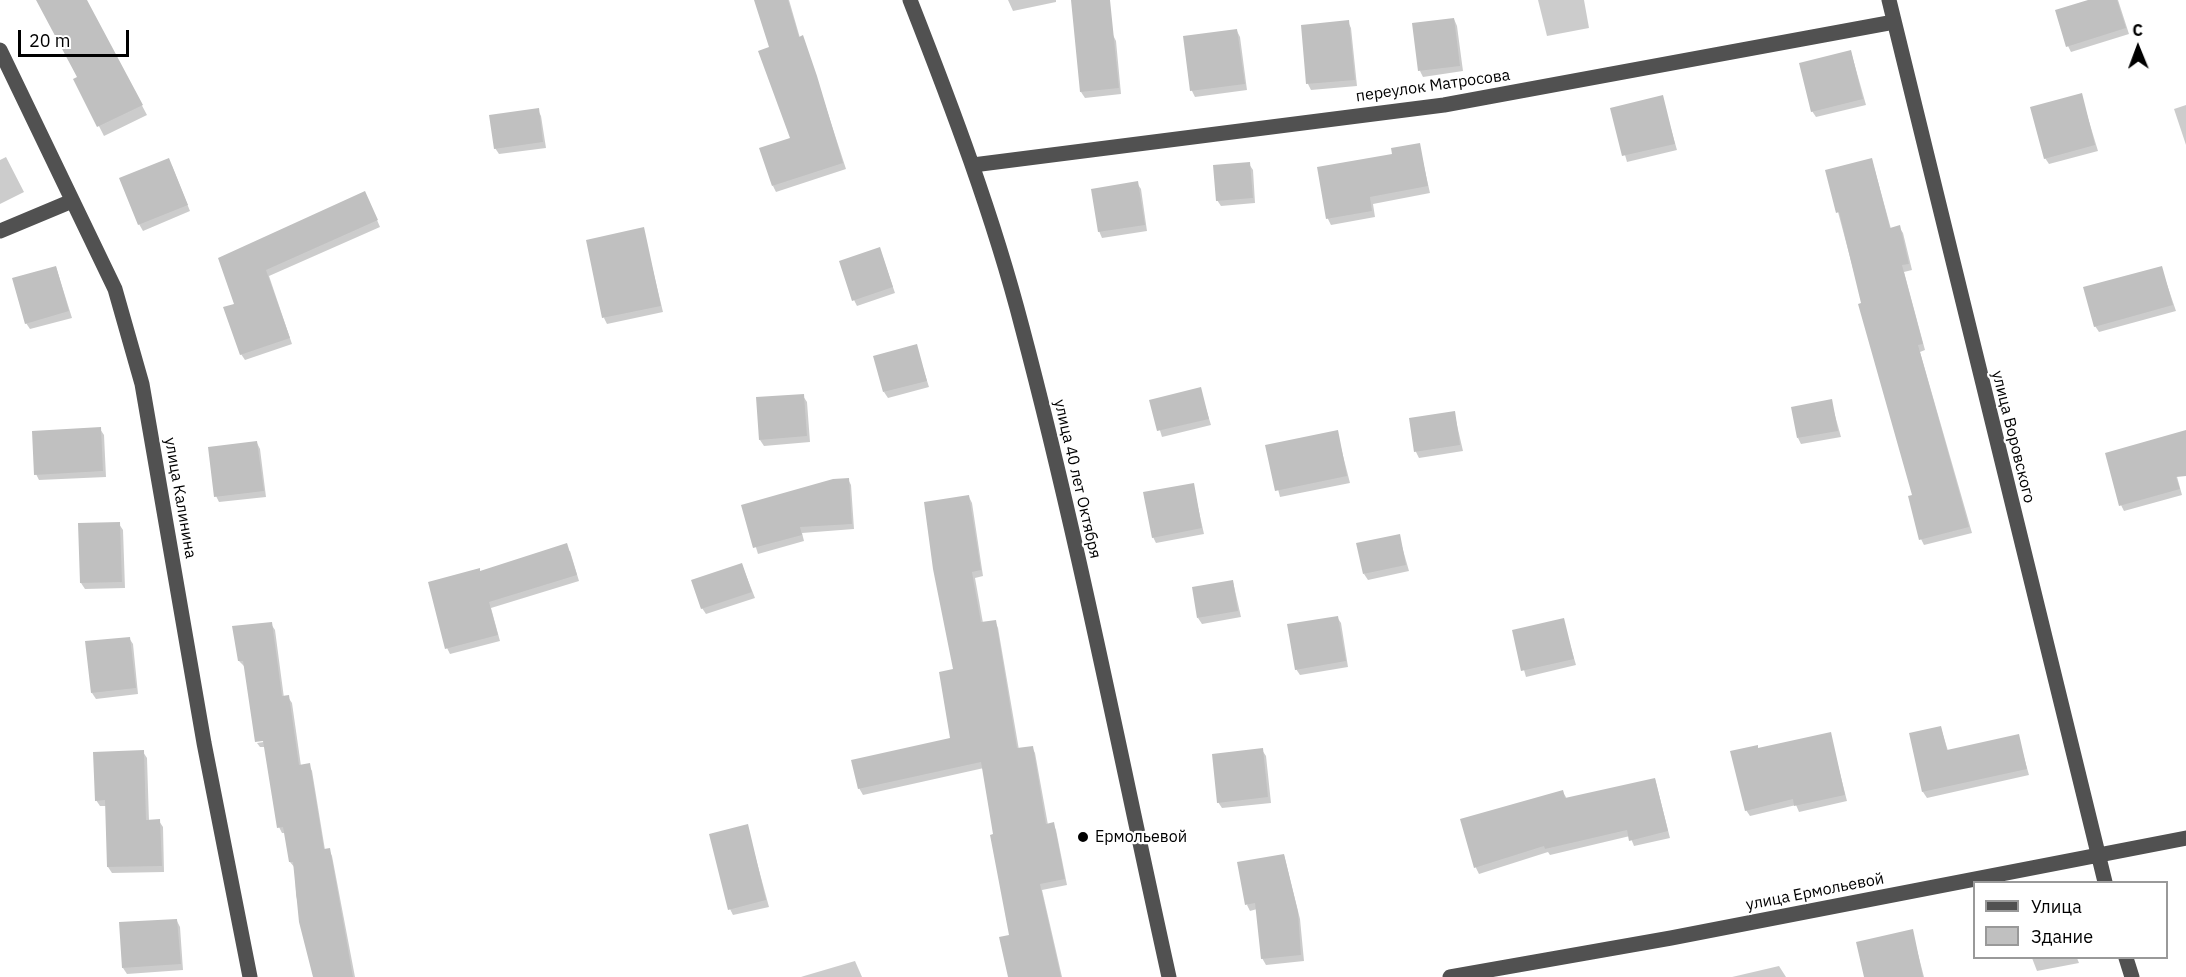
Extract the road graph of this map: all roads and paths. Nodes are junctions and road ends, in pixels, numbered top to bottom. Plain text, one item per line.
1 (910, 0) edge
2 (1894, 1) edge
3 (1894, 22) junction
4 (0, 50) edge
5 (973, 165) junction
6 (72, 201) junction
7 (0, 231) edge
8 (2186, 838) edge
9 (2097, 855) junction
10 (2105, 881) edge
11 (2127, 959) edge
12 (250, 977) edge
13 (1169, 977) edge
14 (1450, 977) edge
15 (2132, 977) edge

1 - 5 street, улица 40 лет Октября
2 - 3 street, улица Воровского
3 - 5 street, переулок Матросова
3 - 9 street, улица Воровского
4 - 6 street, улица Калинина
5 - 13 street, улица 40 лет Октября
6 - 7 street
6 - 12 street, улица Калинина
8 - 9 street, улица Ермольевой
9 - 10 street, улица Воровского
9 - 14 street, улица Ермольевой
11 - 15 street

